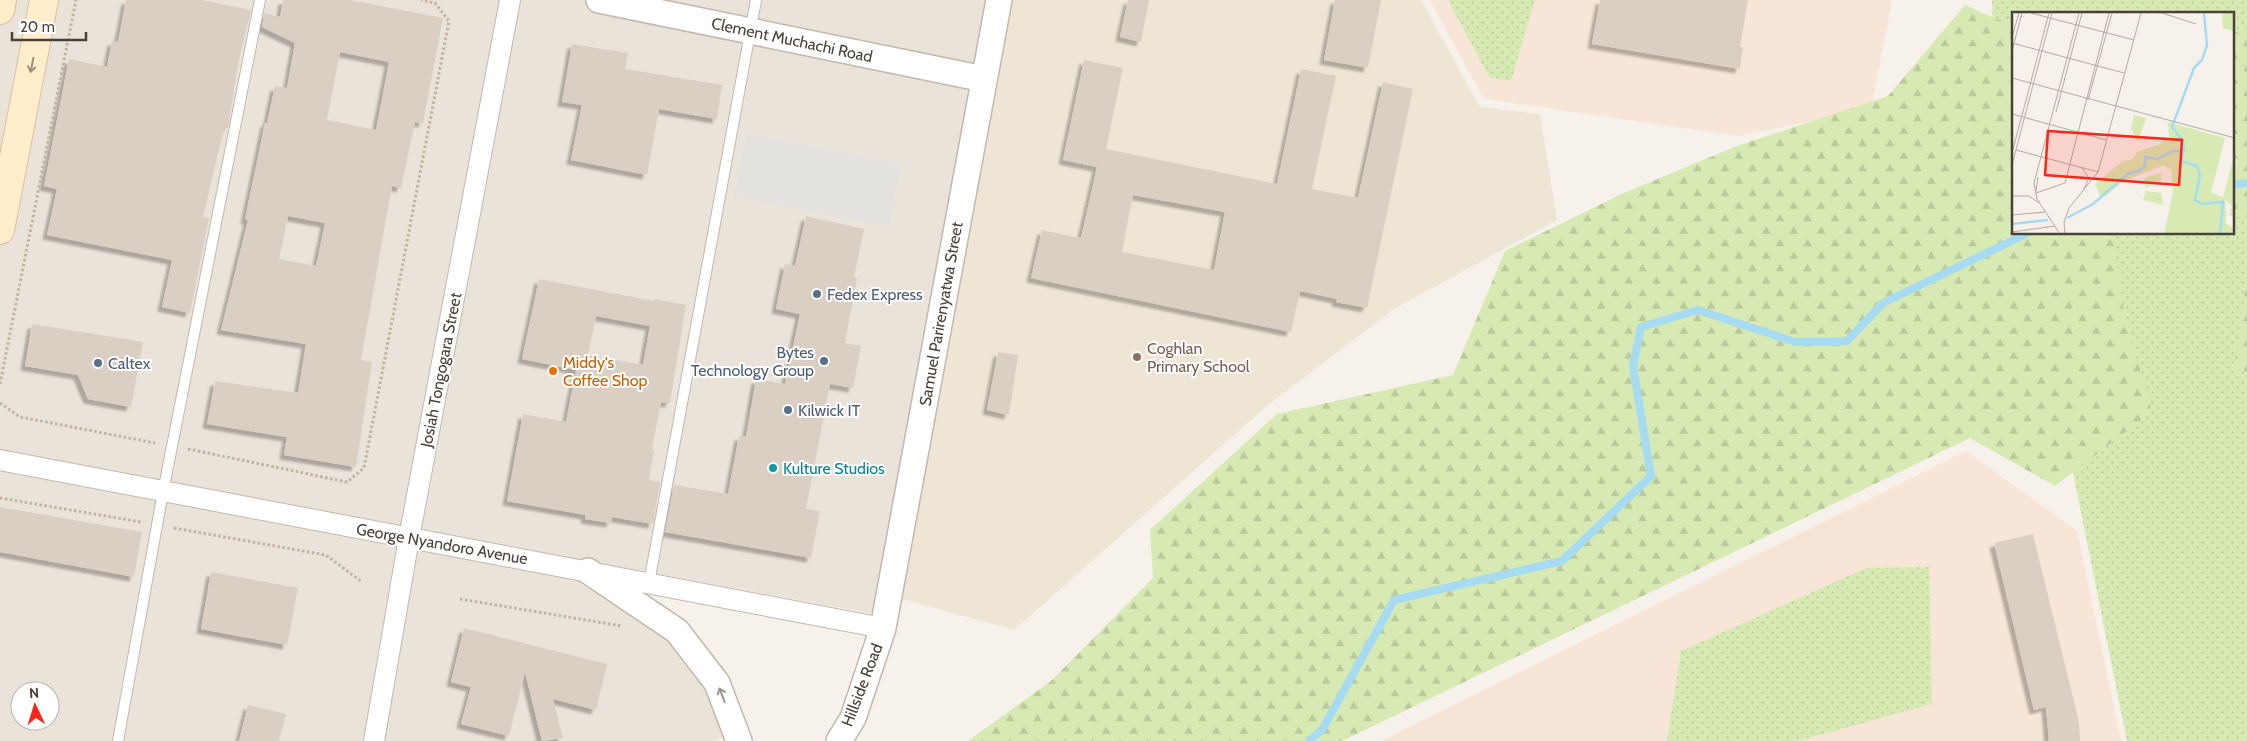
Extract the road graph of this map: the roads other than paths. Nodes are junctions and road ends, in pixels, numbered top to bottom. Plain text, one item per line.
1 (2, 0) edge
2 (44, 0) edge
3 (260, 0) edge
4 (510, 0) edge
5 (600, 0) edge
6 (756, 0) edge
7 (999, 0) edge
8 (0, 10) edge
9 (750, 32) junction
10 (984, 79) junction
11 (0, 230) edge
12 (0, 460) edge
13 (163, 492) junction
14 (408, 538) junction
15 (588, 571) junction
16 (649, 583) junction
17 (883, 628) junction
18 (118, 741) edge
19 (374, 741) edge
20 (739, 741) edge
21 (839, 741) edge

1 - 8 main road
2 -> 11 main road
3 - 13 lane
4 - 14 street, Josiah Tongogara Street
5 - 9 street, Clement Muchachi Road
6 - 9 lane
7 - 10 street, Samuel Parirenyatwa Street
9 - 10 street, Clement Muchachi Road
9 - 16 lane
10 - 17 street, Samuel Parirenyatwa Street
12 - 13 street, George Nyandoro Avenue
13 - 14 street, George Nyandoro Avenue
13 - 18 lane
14 - 15 street, George Nyandoro Avenue
14 - 19 street, Josiah Tongogara Street
15 - 16 street, George Nyandoro Avenue
20 -> 15 street
16 - 17 street, George Nyandoro Avenue
17 - 21 street, Hillside Road

